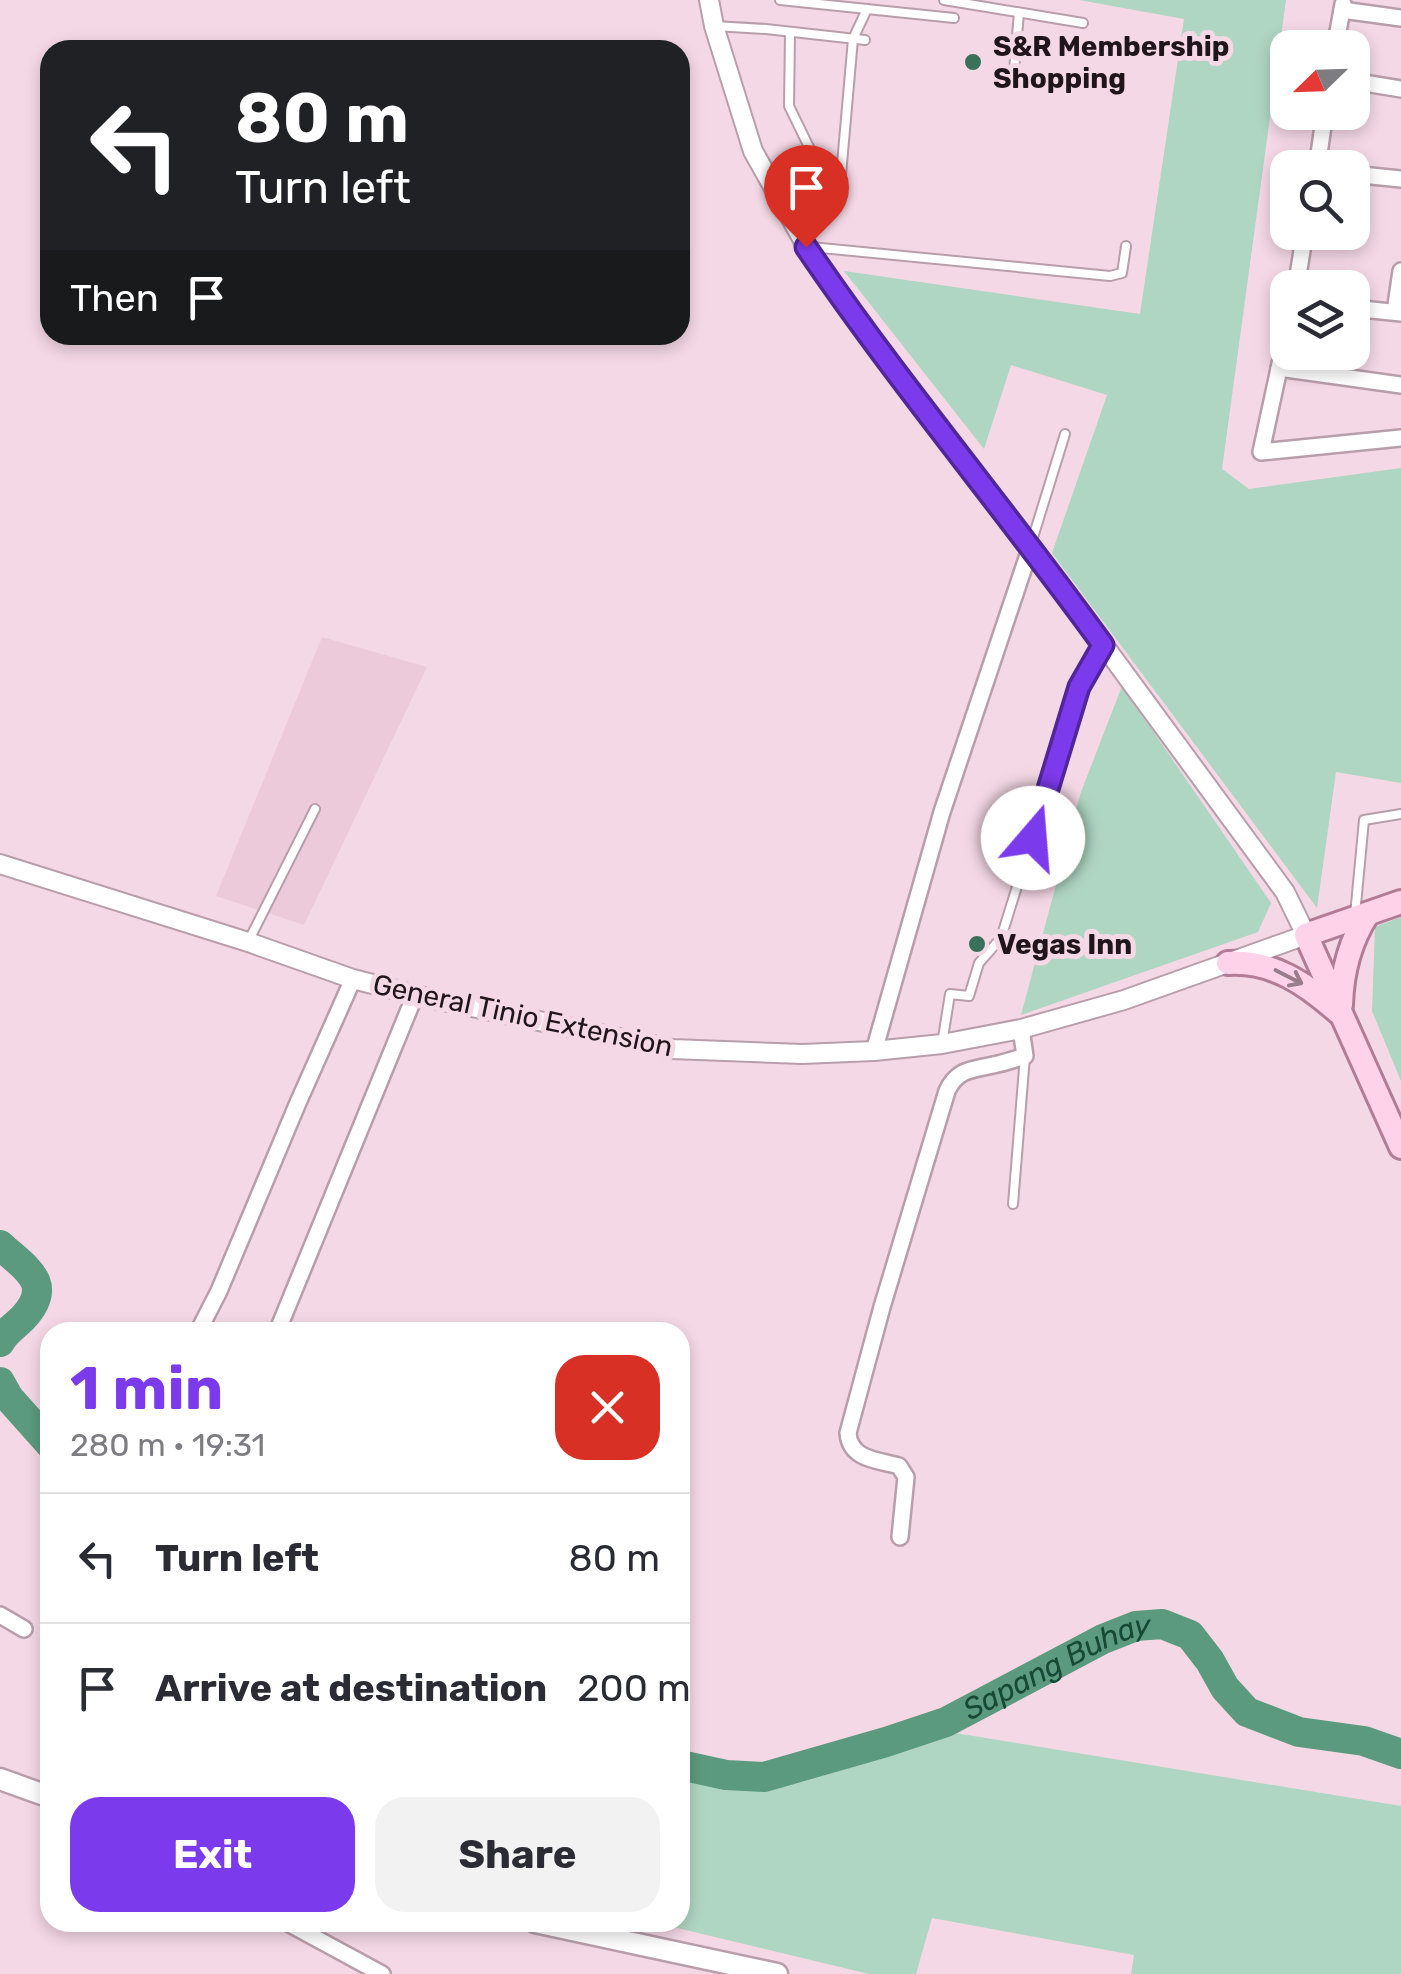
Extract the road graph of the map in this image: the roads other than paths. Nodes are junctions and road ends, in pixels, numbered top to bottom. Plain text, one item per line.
1 (709, 0) edge
2 (780, 0) edge
3 (944, 0) edge
4 (1343, 5) edge
5 (867, 9) junction
6 (1018, 13) junction
7 (954, 18) dead end
8 (1401, 18) edge
9 (1082, 23) dead end
10 (714, 26) junction
11 (1339, 30) edge
12 (790, 33) junction
13 (854, 39) junction
14 (865, 40) dead end
15 (1013, 82) dead end
16 (1370, 84) edge
17 (1401, 89) edge
18 (1370, 176) edge
19 (1401, 179) edge
20 (1126, 246) dead end
21 (806, 247) junction
22 (1401, 271) edge
23 (1370, 310) edge
24 (1398, 313) edge
25 (1278, 370) edge
26 (1292, 370) edge
27 (1401, 385) edge
28 (1065, 434) dead end
29 (1401, 438) edge
30 (1031, 546) junction
31 (1103, 645) junction
32 (314, 809) dead end
33 (1401, 814) edge
34 (0, 864) edge
35 (1401, 902) edge
36 (1361, 917) junction
37 (1306, 935) junction
38 (248, 942) junction
39 (1228, 963) junction
40 (353, 979) junction
41 (416, 995) junction
42 (1341, 1014) junction
43 (1021, 1028) junction
44 (942, 1044) junction
45 (874, 1051) junction
46 (1025, 1056) junction
47 (1401, 1147) edge
48 (1013, 1204) dead end
49 (203, 1322) edge
50 (280, 1322) edge
51 (900, 1537) dead end
52 (0, 1615) edge
53 (24, 1629) dead end
54 (0, 1779) edge
55 (40, 1793) edge
56 (304, 1932) edge
57 (581, 1932) edge
58 (382, 1974) edge
59 (776, 1974) edge

1 - 10 street
2 - 5 lane
3 - 6 lane
4 - 8 street
4 - 11 street
5 - 7 lane
5 - 13 lane
6 - 9 lane
6 - 15 lane
10 - 12 lane
10 - 21 street
12 - 13 lane
12 - 13 lane
13 - 14 lane
16 - 17 street
18 - 19 street
20 - 21 lane
21 - 30 street
22 - 24 street
23 - 24 street
25 - 29 street
26 - 27 street
28 - 30 lane
30 - 31 street
30 - 45 street
31 - 37 street
31 - 44 lane
32 - 38 lane
33 - 36 lane
34 - 38 street, General Tinio Extension
35 - 36 main road, General Tinio Extension
36 - 37 main road, General Tinio Extension
36 - 42 main road
37 - 39 street, General Tinio Extension
37 - 42 main road
38 - 40 street, General Tinio Extension
39 -> 42 main road
39 - 43 street, General Tinio Extension
40 - 41 street, General Tinio Extension
40 - 49 street
41 - 45 street, General Tinio Extension
41 - 50 street
42 - 47 main road
43 - 44 street, General Tinio Extension
43 - 46 street
44 - 45 street, General Tinio Extension
46 - 48 lane
46 - 51 street
52 - 53 street
54 - 55 main road
56 - 58 street
57 - 59 main road

